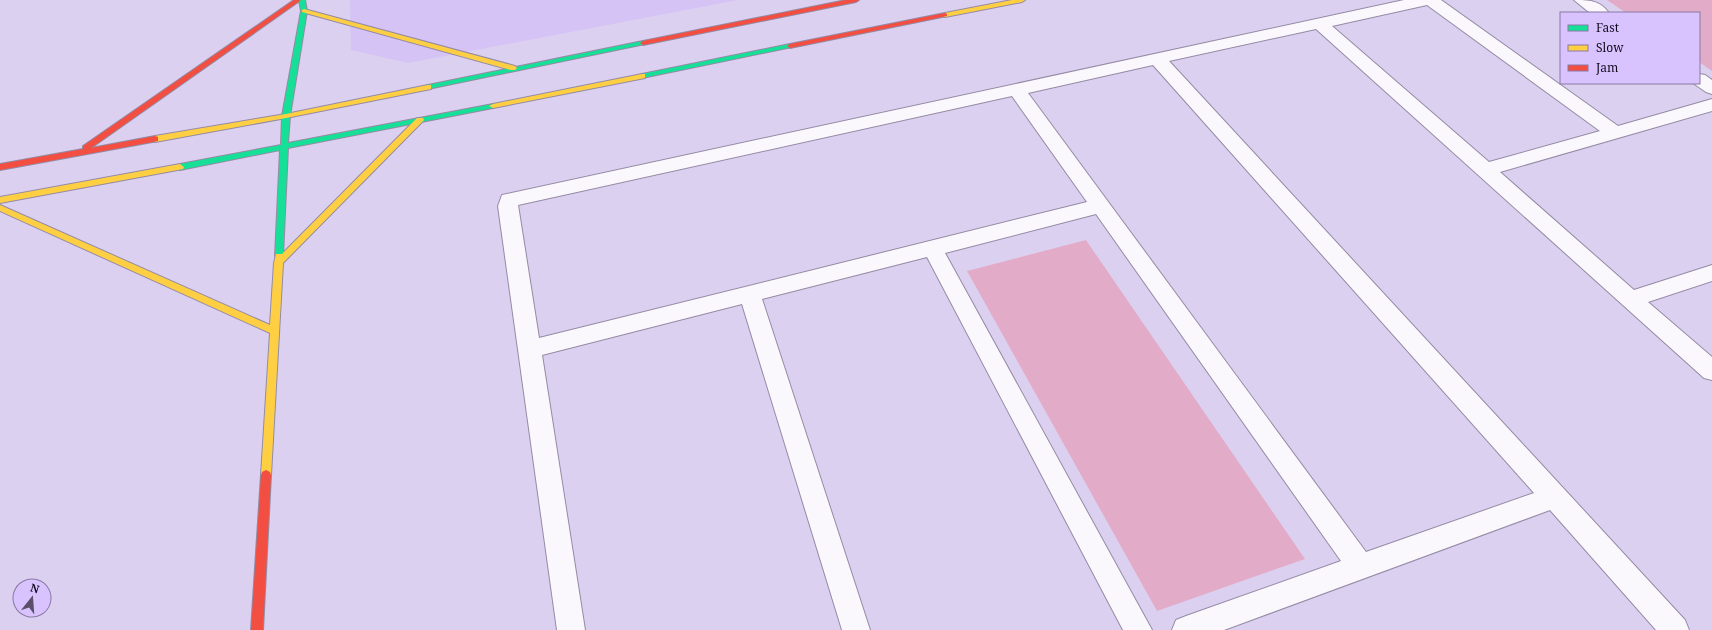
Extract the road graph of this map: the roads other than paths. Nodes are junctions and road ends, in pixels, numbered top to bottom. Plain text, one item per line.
1 (298, 0) edge
2 (302, 0) edge
3 (856, 0) edge
4 (1022, 0) edge
5 (1426, 0) edge
6 (1431, 0) edge
7 (1582, 0) edge
8 (304, 11) junction
9 (1600, 12) edge
10 (1319, 23) junction
11 (1157, 59) junction
12 (517, 69) junction
13 (1700, 80) edge
14 (1712, 88) edge
15 (1016, 90) junction
16 (1712, 105) edge
17 (286, 116) junction
18 (420, 120) junction
19 (1616, 133) junction
20 (285, 147) junction
21 (80, 152) junction
22 (0, 167) edge
23 (1485, 170) junction
24 (0, 200) edge
25 (1101, 206) junction
26 (0, 208) edge
27 (932, 248) junction
28 (278, 263) junction
29 (1712, 274) edge
30 (750, 294) junction
31 (1630, 299) junction
32 (274, 331) junction
33 (530, 349) junction
34 (1712, 371) edge
35 (1554, 497) junction
36 (1362, 567) junction
37 (256, 630) edge
38 (571, 630) edge
39 (856, 630) edge
40 (1138, 630) edge
41 (1186, 630) edge
42 (1675, 630) edge

1 - 21 main road
2 - 8 main road
3 - 12 main road
4 - 18 main road
5 - 10 street
6 - 19 street
7 - 9 street
8 - 12 main road
8 - 17 main road
10 - 11 street
10 - 23 street
11 - 15 street
11 - 35 street
12 - 17 main road
13 - 14 street
15 - 25 street
15 - 33 street
16 - 19 street
17 - 20 main road
17 - 21 main road
18 - 20 main road
18 - 28 main road
19 - 23 street
20 - 24 main road
20 - 28 main road
21 - 22 main road
23 - 31 street
25 - 27 street
25 - 36 street
26 - 32 main road
27 - 30 street
27 - 40 street
28 - 32 main road
29 - 31 street
30 - 33 street
30 - 39 street
31 - 34 street
32 - 37 main road
33 - 38 street
35 - 36 street
35 - 42 street
36 - 41 street

